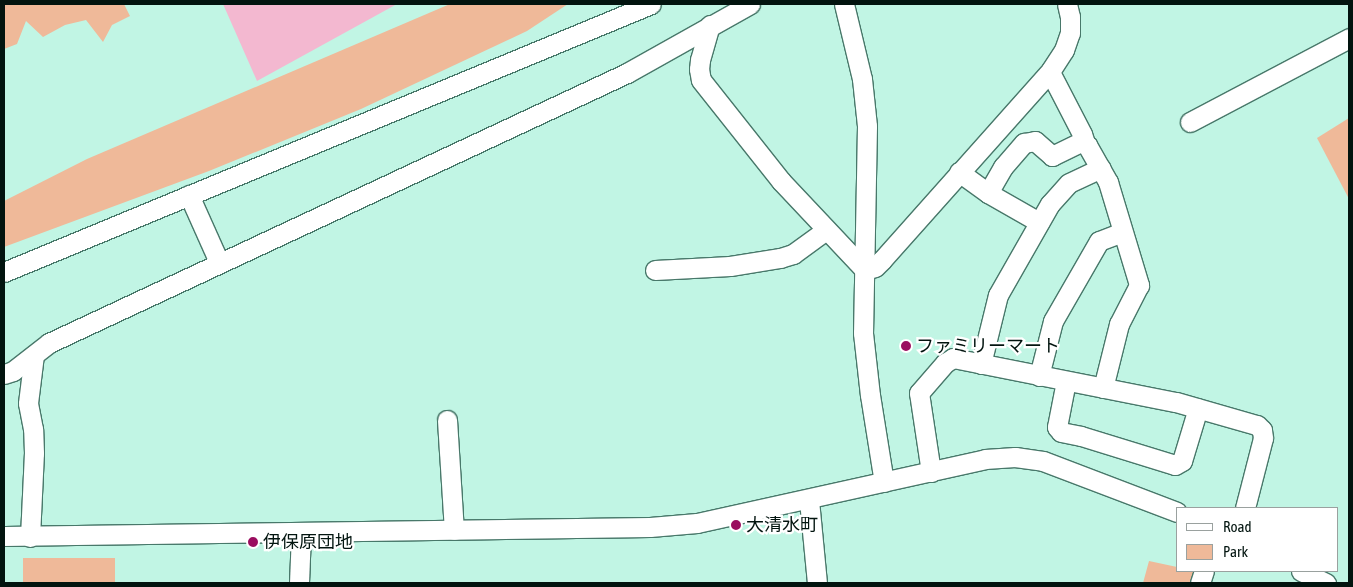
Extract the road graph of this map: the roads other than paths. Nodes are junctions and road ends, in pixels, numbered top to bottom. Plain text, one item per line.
1 (650, 4) edge
2 (750, 4) edge
3 (844, 4) edge
4 (1067, 4) edge
5 (710, 25) junction
6 (1349, 38) edge
7 (1050, 72) junction
8 (1190, 122) dead end
9 (1085, 143) junction
10 (1101, 168) junction
11 (959, 172) junction
12 (988, 193) junction
13 (189, 195) junction
14 (1039, 222) junction
15 (826, 230) junction
16 (1122, 232) junction
17 (219, 262) junction
18 (654, 270) dead end
19 (865, 270) junction
20 (4, 272) edge
21 (34, 355) junction
22 (980, 364) junction
23 (4, 374) edge
24 (1039, 376) junction
25 (1066, 381) junction
26 (1103, 388) junction
27 (1198, 408) junction
28 (447, 420) dead end
29 (931, 472) junction
30 (884, 482) junction
31 (809, 500) junction
32 (1244, 507) edge
33 (1176, 512) edge
34 (454, 530) junction
35 (301, 533) junction
36 (4, 536) edge
37 (30, 537) junction
38 (1302, 572) edge
39 (300, 583) edge
40 (817, 583) edge
41 (1326, 583) edge

1 - 13 street
2 - 5 street
3 - 19 street
4 - 7 street
5 - 15 street
5 - 17 street
6 - 8 street
7 - 9 street
7 - 11 street
9 - 10 street
9 - 12 street
10 - 14 street
10 - 16 street
11 - 12 street
11 - 19 street
12 - 14 street
13 - 17 street
13 - 20 street
14 - 22 street
15 - 18 street
15 - 19 street
16 - 24 street
16 - 26 street
17 - 21 street
19 - 30 street
21 - 23 street
21 - 37 street
22 - 24 street
22 - 29 street
24 - 25 street
25 - 26 street
25 - 27 street
26 - 27 street
27 - 32 street
28 - 34 street
29 - 30 street
29 - 33 street
30 - 31 street
31 - 34 street
31 - 40 street
34 - 35 street
35 - 37 street
35 - 39 street
36 - 37 street
38 - 41 street

